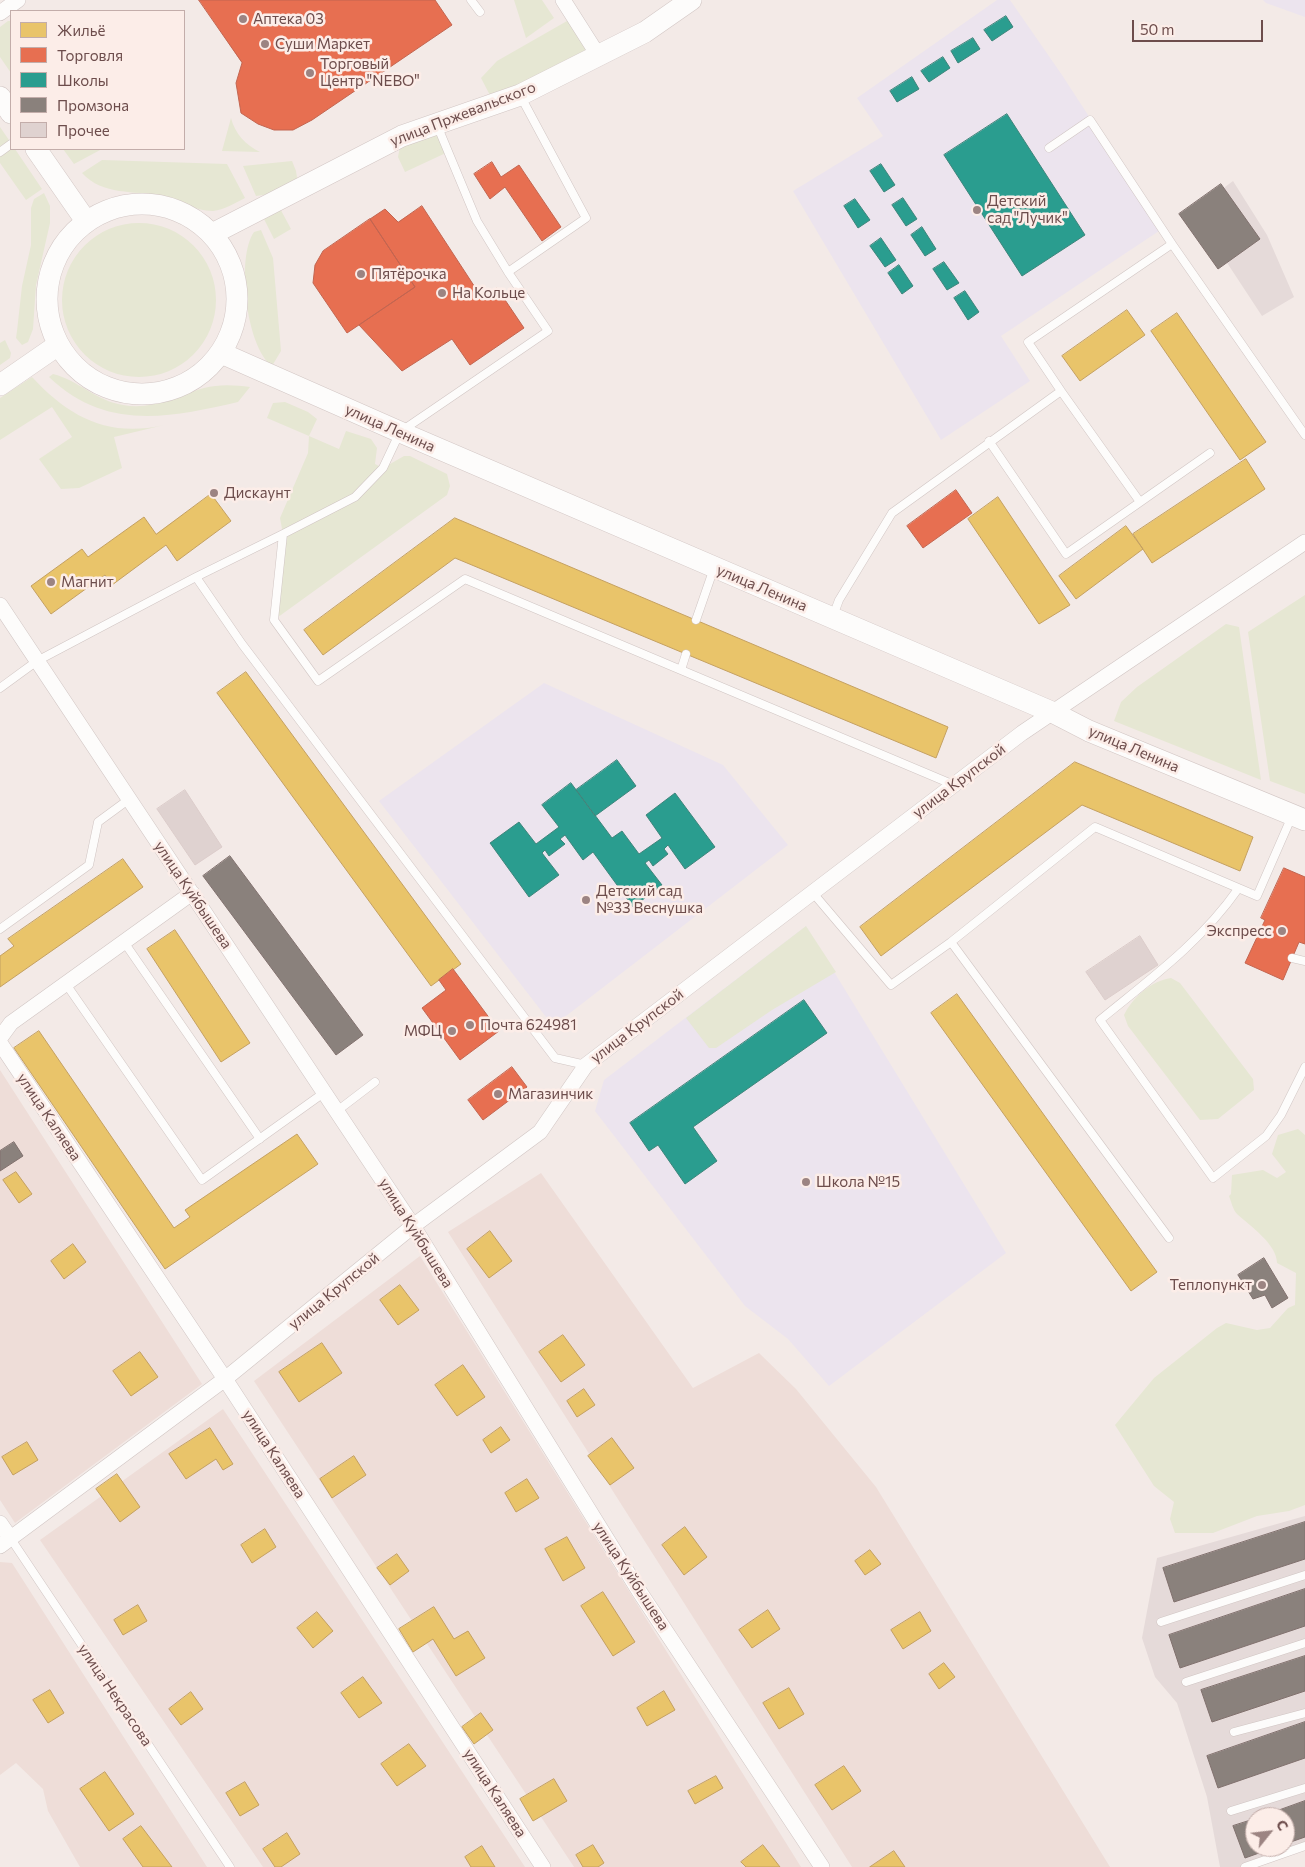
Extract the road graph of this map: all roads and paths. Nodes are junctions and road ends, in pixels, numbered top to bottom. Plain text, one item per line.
1 (18, 0) edge
2 (472, 0) edge
3 (563, 0) edge
4 (691, 0) edge
5 (0, 12) edge
6 (480, 12) dead end
7 (598, 55) junction
8 (520, 95) junction
9 (0, 97) edge
10 (10, 112) edge
11 (436, 123) junction
12 (1049, 148) dead end
13 (37, 150) edge
14 (86, 221) junction
15 (212, 234) junction
16 (1172, 244) junction
17 (508, 272) junction
18 (58, 345) junction
19 (221, 352) junction
20 (0, 385) edge
21 (1061, 391) junction
22 (400, 432) junction
23 (1305, 435) edge
24 (989, 441) junction
25 (1210, 453) dead end
26 (1140, 502) junction
27 (283, 534) junction
28 (1305, 542) edge
29 (714, 567) junction
30 (196, 577) junction
31 (0, 605) edge
32 (832, 618) junction
33 (696, 620) dead end
34 (686, 654) dead end
35 (37, 660) junction
36 (681, 670) junction
37 (0, 688) edge
38 (1054, 713) junction
39 (954, 785) junction
40 (128, 800) junction
41 (1298, 817) edge
42 (1238, 889) junction
43 (813, 893) junction
44 (192, 894) junction
45 (0, 929) edge
46 (124, 942) junction
47 (951, 942) junction
48 (1292, 958) dead end
49 (1305, 961) edge
50 (66, 984) junction
51 (0, 1038) edge
52 (0, 1043) edge
53 (586, 1065) junction
54 (1305, 1067) edge
55 (375, 1082) dead end
56 (325, 1092) junction
57 (337, 1111) junction
58 (260, 1139) junction
59 (414, 1226) junction
60 (1169, 1238) dead end
61 (226, 1379) junction
62 (0, 1523) edge
63 (5, 1542) edge
64 (1305, 1575) edge
65 (1162, 1622) dead end
66 (1305, 1643) edge
67 (1186, 1682) dead end
68 (1305, 1713) edge
69 (1234, 1732) dead end
70 (1305, 1788) edge
71 (1231, 1811) dead end
72 (1305, 1846) edge
73 (230, 1867) edge
74 (543, 1867) edge
75 (822, 1867) edge
76 (1245, 1867) edge

1 - 5 street
2 - 6 lane
3 - 7 street
4 - 7 street, улица Пржевальского
7 - 8 street, улица Пржевальского
8 - 11 street, улица Пржевальского
8 - 17 lane
9 - 10 street
11 - 15 street, улица Пржевальского
11 - 17 lane
12 - 16 lane
13 - 14 street
14 - 15 street
14 - 18 street
15 - 19 street
16 - 21 lane
16 - 23 lane
17 - 22 lane
18 - 19 street
18 - 20 street
19 - 22 street, улица Ленина
21 - 24 lane
21 - 26 lane
22 - 27 lane
22 - 29 street, улица Ленина
24 - 26 lane
24 - 32 lane
25 - 26 lane
27 - 30 lane
27 - 36 lane
28 - 38 street, улица Крупской
29 - 32 street, улица Ленина
29 - 33 lane
30 - 35 lane
30 - 53 lane
31 - 35 street, улица Куйбышева
32 - 38 street, улица Ленина
34 - 36 lane
35 - 37 lane
35 - 40 street, улица Куйбышева
36 - 39 lane
38 - 39 street, улица Крупской
38 - 41 street, улица Ленина
39 - 43 street, улица Крупской
40 - 44 street, улица Куйбышева
40 - 45 lane
41 - 42 lane
42 - 47 lane
42 - 54 lane
43 - 47 lane
43 - 53 street, улица Крупской
44 - 46 street
44 - 56 street, улица Куйбышева
46 - 50 street
46 - 58 lane
47 - 60 lane
48 - 49 lane
50 - 51 street
50 - 58 lane
52 - 61 street, улица Каляева
53 - 59 street, улица Крупской
55 - 57 lane
56 - 57 street, улица Куйбышева
56 - 58 lane
57 - 59 street, улица Куйбышева
59 - 61 street, улица Крупской
59 - 75 street, улица Куйбышева
61 - 63 street, улица Крупской
61 - 74 street, улица Каляева
62 - 63 street, улица Некрасова
63 - 73 lane, улица Некрасова
64 - 65 lane
66 - 67 lane
68 - 69 lane
70 - 71 lane
72 - 76 lane

